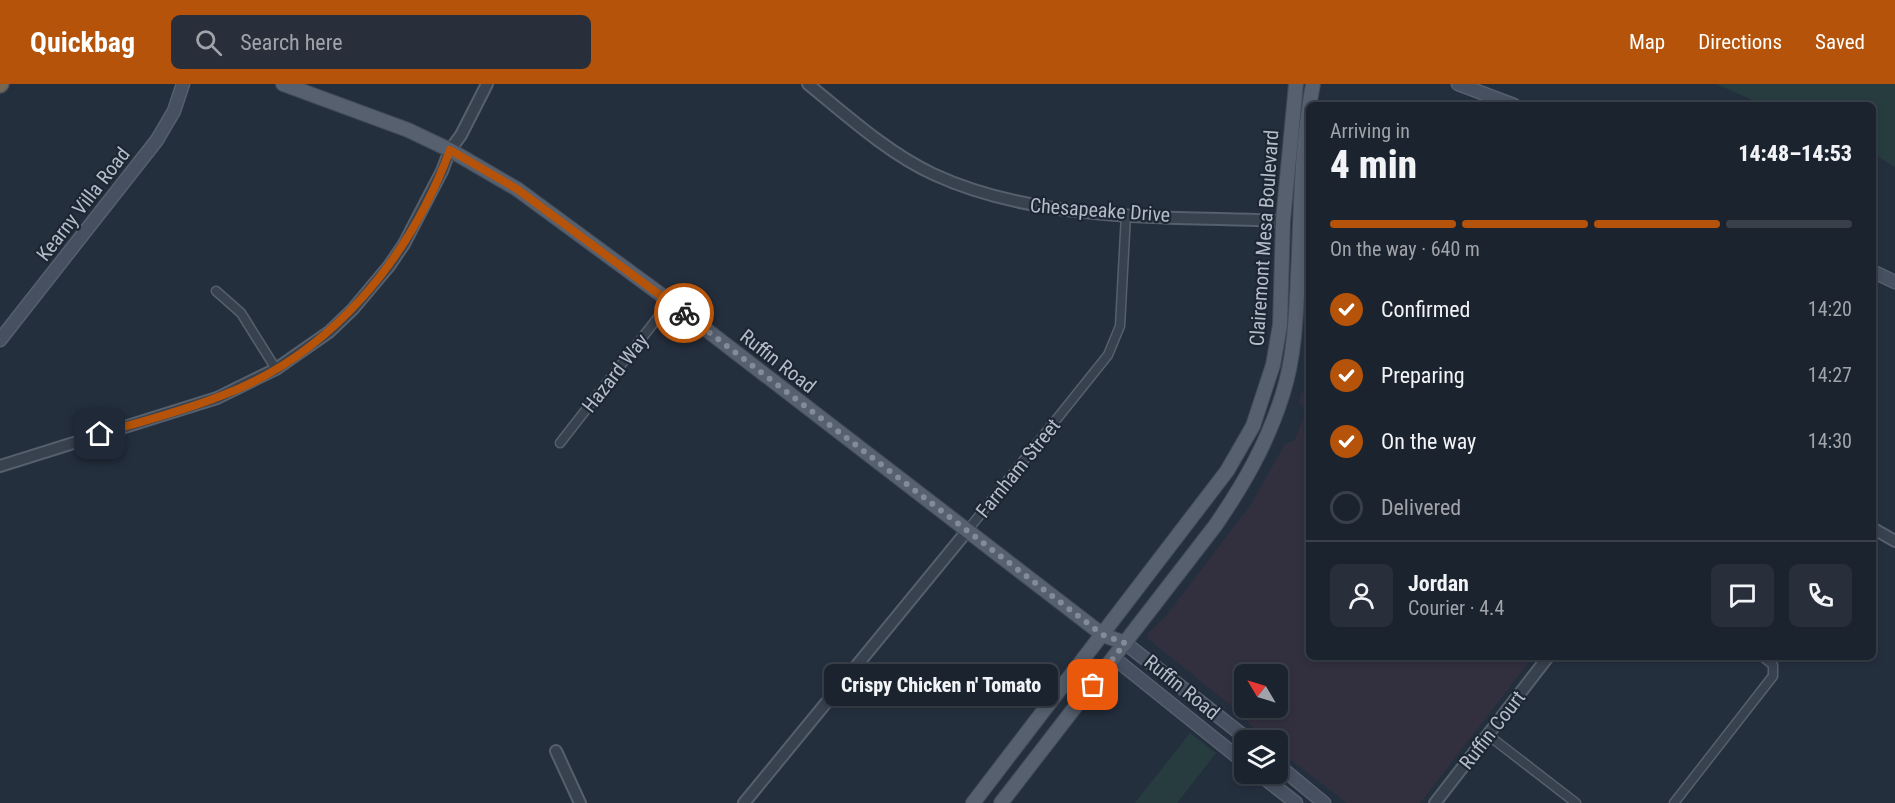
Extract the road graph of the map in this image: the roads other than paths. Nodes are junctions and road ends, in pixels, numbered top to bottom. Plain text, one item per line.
1 (183, 84) edge
2 (283, 84) edge
3 (487, 84) edge
4 (808, 84) edge
5 (1296, 84) edge
6 (1313, 84) edge
7 (1458, 84) edge
8 (1310, 102) edge
9 (1506, 102) edge
10 (1306, 130) edge
11 (450, 150) junction
12 (1126, 214) junction
13 (1283, 221) junction
14 (1876, 273) edge
15 (1895, 282) edge
16 (216, 291) dead end
17 (670, 302) junction
18 (0, 339) edge
19 (276, 369) junction
20 (560, 443) dead end
21 (0, 466) edge
22 (1876, 530) edge
23 (967, 531) junction
24 (1895, 541) edge
25 (1103, 635) junction
26 (1125, 643) junction
27 (1114, 658) junction
28 (1546, 660) edge
29 (1766, 660) edge
30 (1236, 730) edge
31 (1488, 735) junction
32 (556, 751) dead end
33 (1234, 754) edge
34 (1288, 773) edge
35 (1272, 784) edge
36 (580, 803) edge
37 (744, 803) edge
38 (973, 803) edge
39 (1001, 803) edge
40 (1296, 803) edge
41 (1324, 803) edge
42 (1435, 803) edge
43 (1576, 803) edge
44 (1674, 803) edge

1 - 18 main road, Kearny Villa Road
2 - 11 main road, Ruffin Road
3 - 11 street
4 - 12 street, Chesapeake Drive
5 - 13 main road, Clairemont Mesa Boulevard
6 - 8 main road, Clairemont Mesa Boulevard
7 - 9 main road
10 - 26 main road, Clairemont Mesa Boulevard
11 - 17 main road, Ruffin Road
11 - 19 street
12 - 13 street, Chesapeake Drive
12 - 23 street, Farnham Street
13 - 25 main road, Clairemont Mesa Boulevard
14 - 15 main road
16 - 19 street
17 - 20 street, Hazard Way
17 - 23 main road, Ruffin Road
19 - 21 street
22 - 24 street
23 - 25 main road, Ruffin Road
23 - 37 street, Farnham Street
25 - 26 main road, Ruffin Road
25 - 27 main road, Ruffin Road
25 - 38 main road, Clairemont Mesa Boulevard
26 - 27 main road, Clairemont Mesa Boulevard
26 - 30 main road, Ruffin Road
27 - 33 main road, Ruffin Road
27 - 39 main road, Clairemont Mesa Boulevard
28 - 31 street, Ruffin Court
29 - 44 street
31 - 42 street, Ruffin Court
31 - 43 street
32 - 36 street
34 - 41 main road
35 - 40 main road

